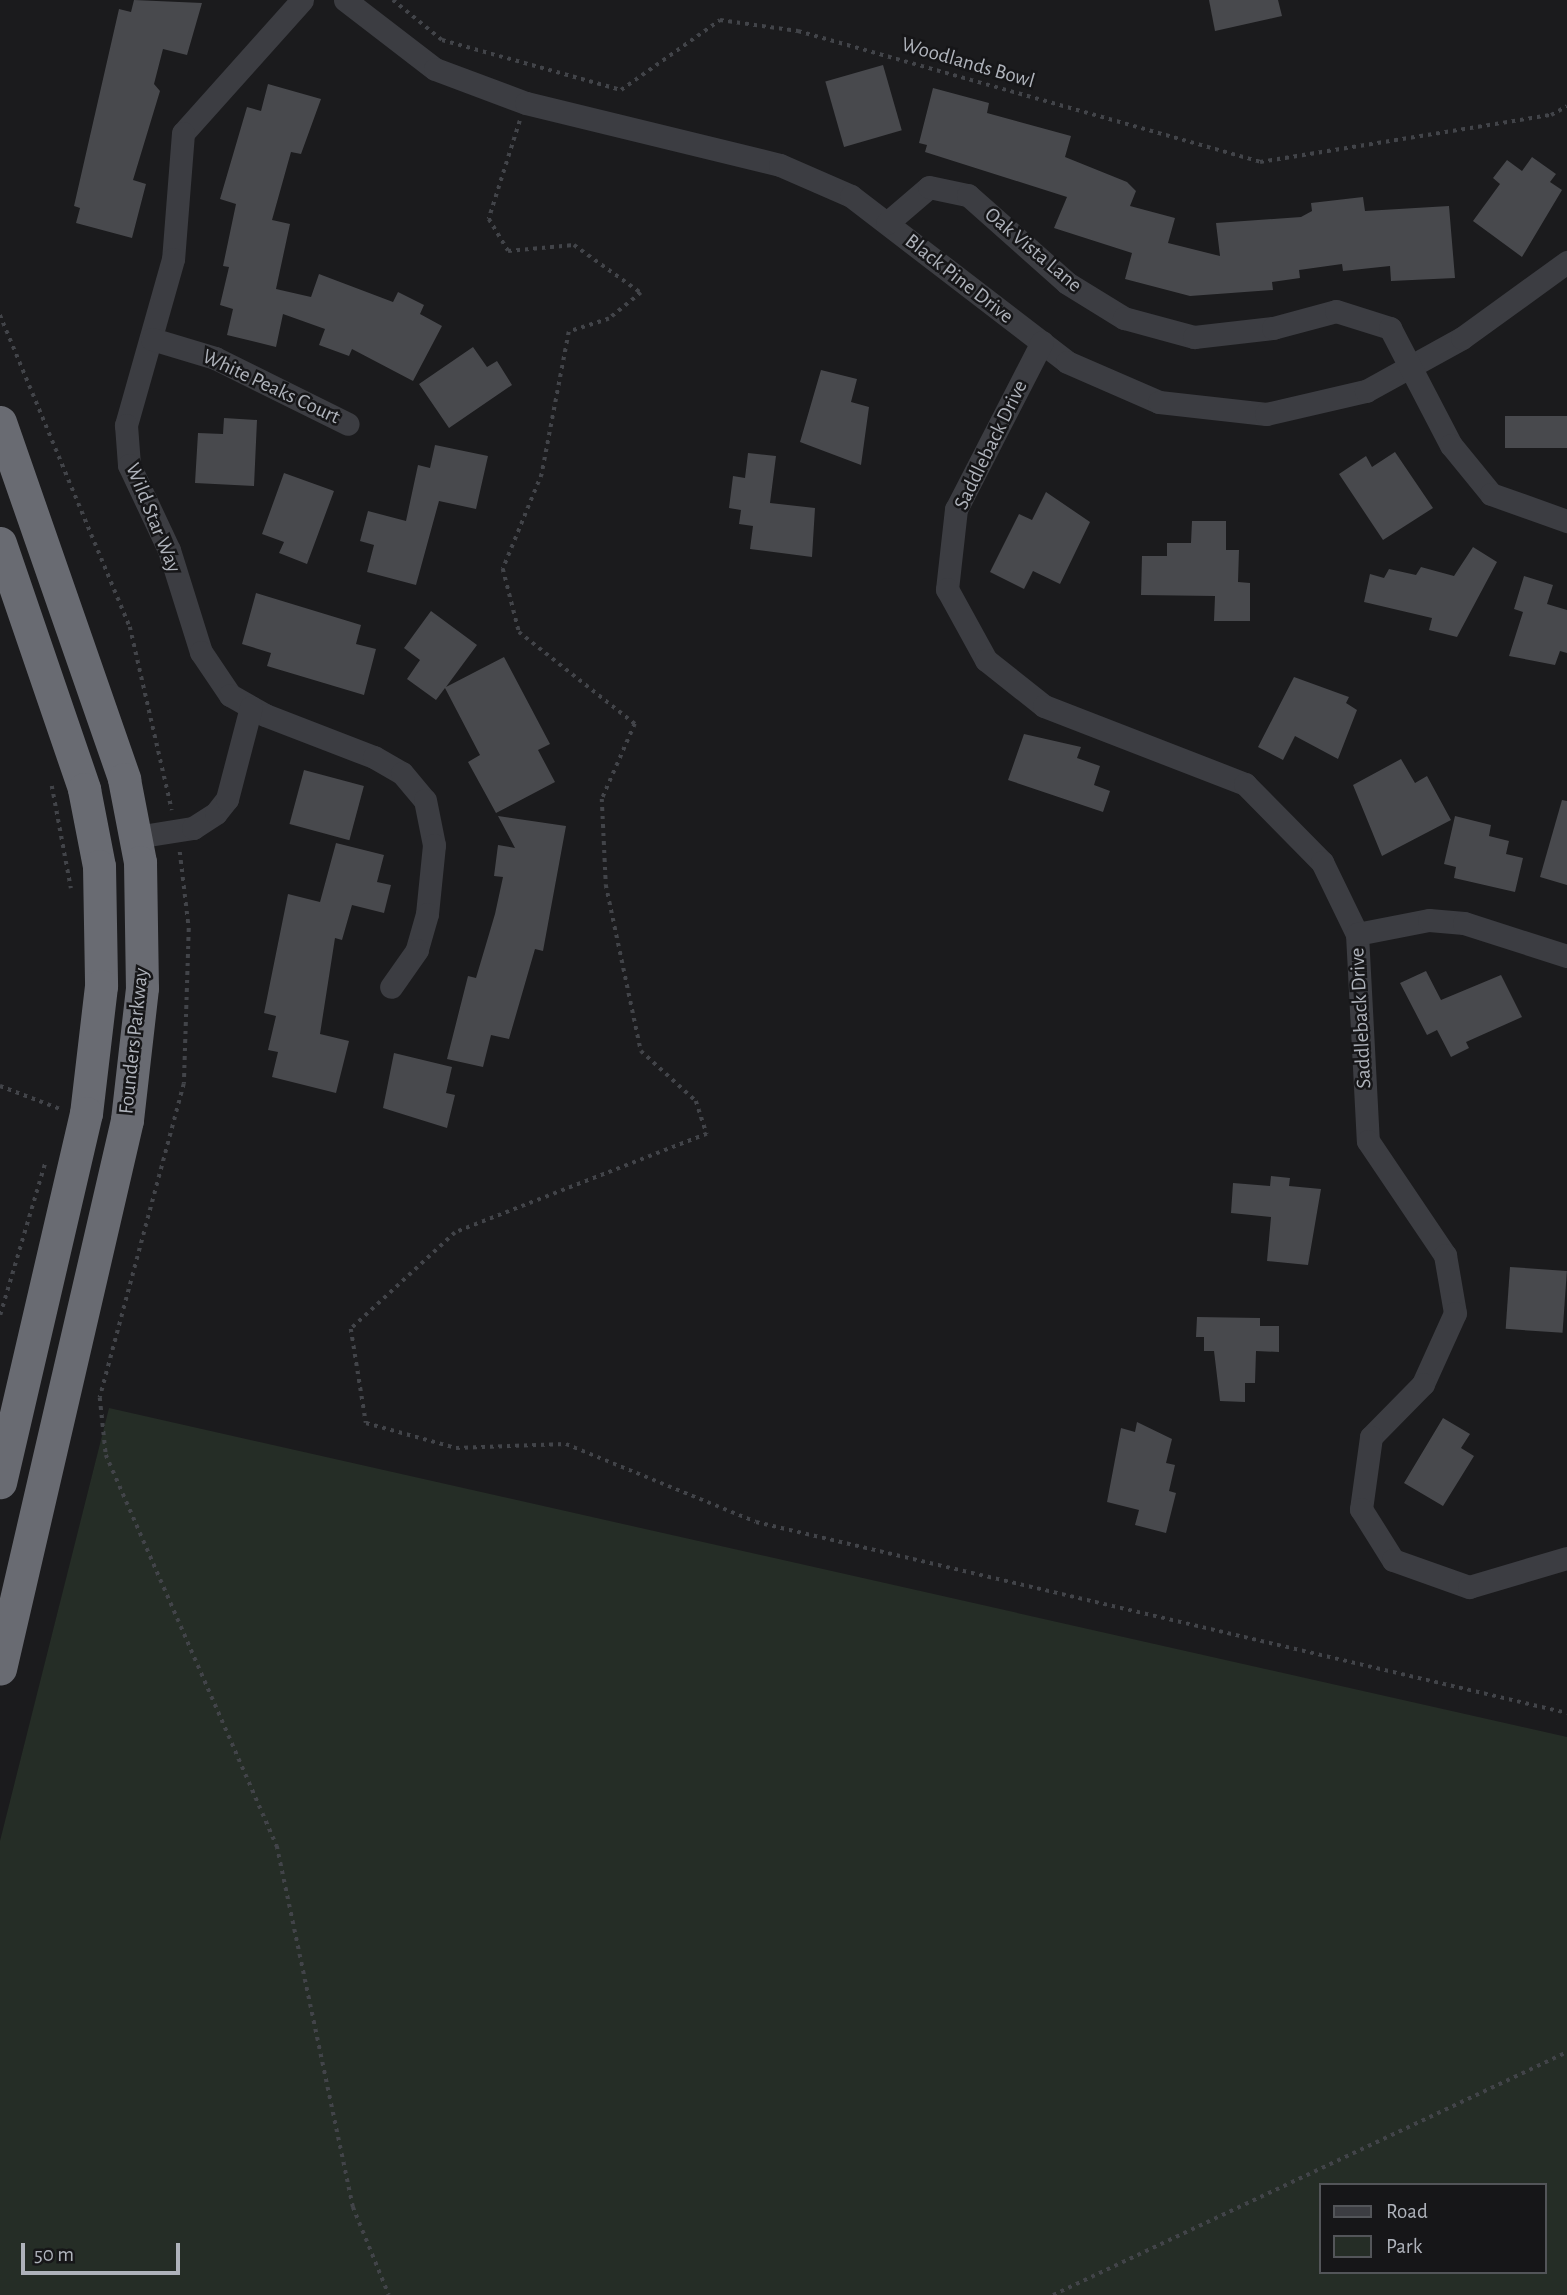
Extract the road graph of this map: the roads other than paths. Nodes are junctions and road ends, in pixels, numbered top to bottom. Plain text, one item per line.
1 (302, 0) edge
2 (345, 0) edge
3 (887, 223) junction
4 (1567, 262) edge
5 (152, 339) junction
6 (1042, 342) junction
7 (1414, 364) junction
8 (0, 422) edge
9 (348, 424) dead end
10 (1567, 521) edge
11 (0, 543) edge
12 (251, 707) junction
13 (136, 837) junction
14 (1357, 934) junction
15 (1567, 956) edge
16 (391, 988) dead end
17 (0, 1482) edge
18 (1567, 1559) edge
19 (0, 1669) edge

1 - 5 street, Wild Star Way
2 - 3 street, Black Pine Drive
3 - 6 street, Black Pine Drive
3 - 7 street, Oak Vista Lane
4 - 7 street, Black Pine Drive
5 - 9 street, White Peaks Court
5 - 12 street, Wild Star Way
6 - 7 street, Black Pine Drive
6 - 14 street, Saddleback Drive
7 - 10 street
8 - 13 highway, Founders Parkway
11 - 17 highway, Founders Parkway
12 - 13 street
12 - 16 street, Wild Star Way
13 - 19 highway, Founders Parkway
14 - 15 street
14 - 18 street, Saddleback Drive

